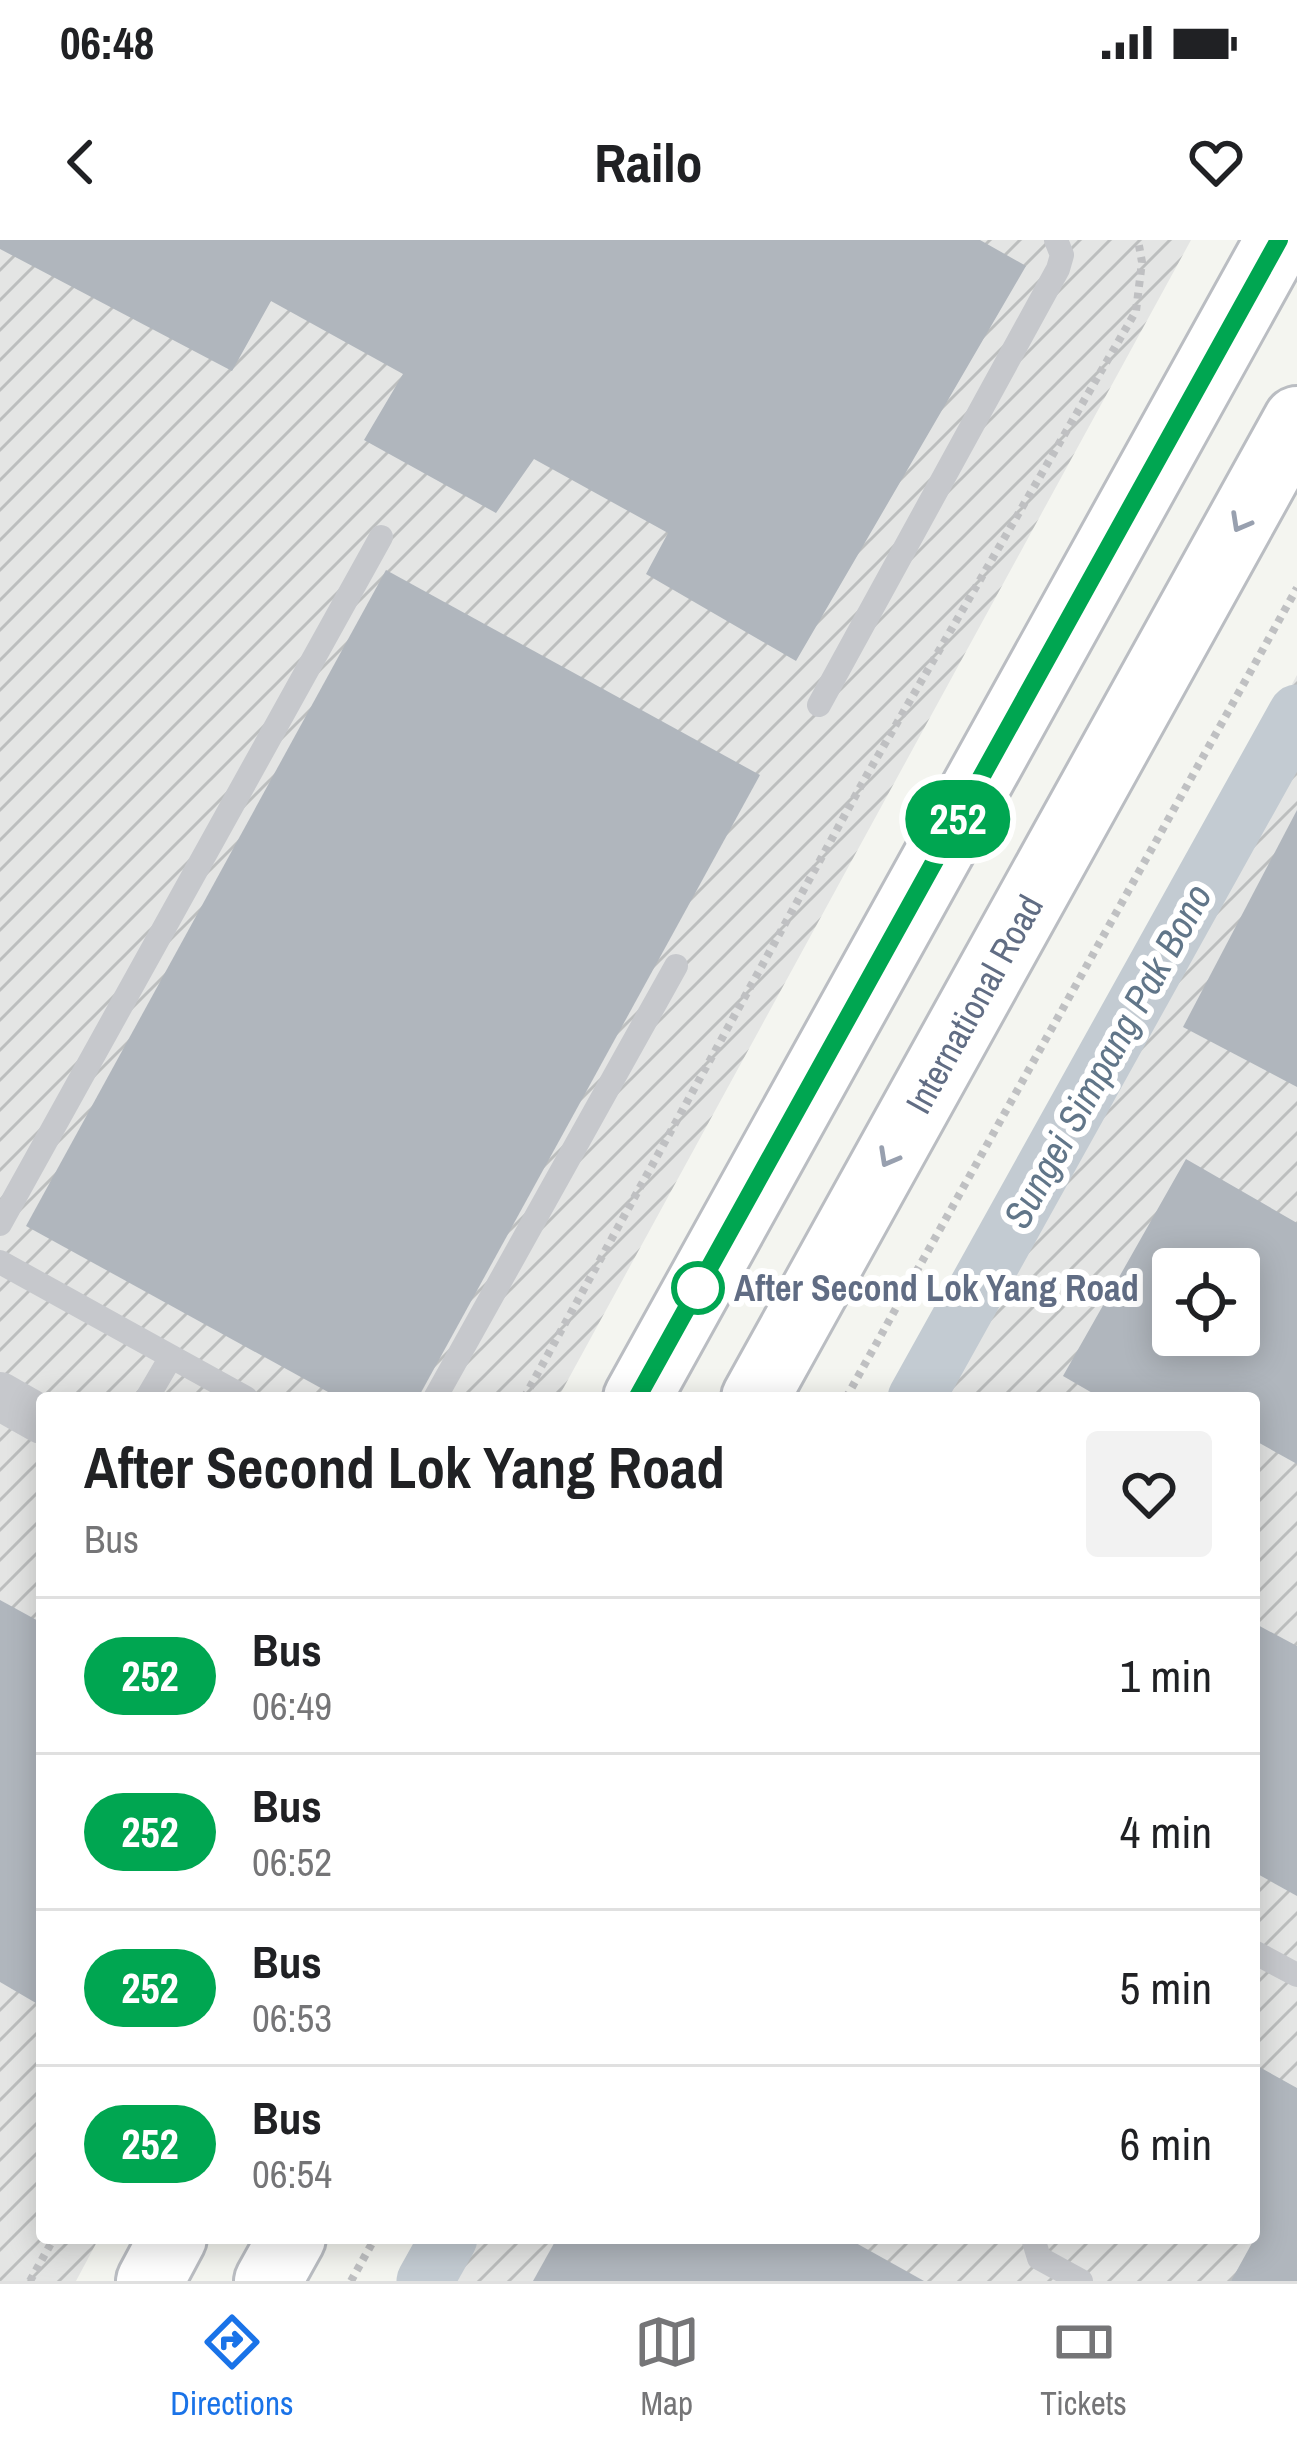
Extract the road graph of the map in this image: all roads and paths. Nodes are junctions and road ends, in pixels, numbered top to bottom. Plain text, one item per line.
1 (1056, 240) edge
2 (1138, 240) edge
3 (1280, 240) edge
4 (1297, 420) edge
5 (381, 536) dead end
6 (1297, 588) edge
7 (819, 705) dead end
8 (676, 966) dead end
9 (0, 1224) edge
10 (0, 1262) edge
11 (171, 1357) junction
12 (151, 1392) edge
13 (235, 1392) edge
14 (438, 1392) edge
15 (527, 1392) edge
16 (641, 1392) edge
17 (758, 1392) edge
18 (849, 1392) edge
19 (0, 1396) edge
20 (36, 1417) edge
21 (1260, 1955) edge
22 (1297, 1975) edge
23 (51, 2244) edge
24 (170, 2244) edge
25 (289, 2244) edge
26 (372, 2244) edge
27 (1035, 2244) edge
28 (30, 2281) edge
29 (150, 2281) edge
30 (268, 2281) edge
31 (350, 2281) edge
32 (1081, 2281) edge

1 - 7 lane
2 - 15 path
3 - 16 main road
4 -> 17 main road, International Road
5 - 9 lane
6 - 18 path
8 - 14 lane
10 - 11 lane
11 - 12 lane
11 - 13 lane
19 - 20 street
21 - 22 lane
23 - 28 path
24 - 29 main road
25 - 30 main road
26 - 31 path
27 - 32 lane

